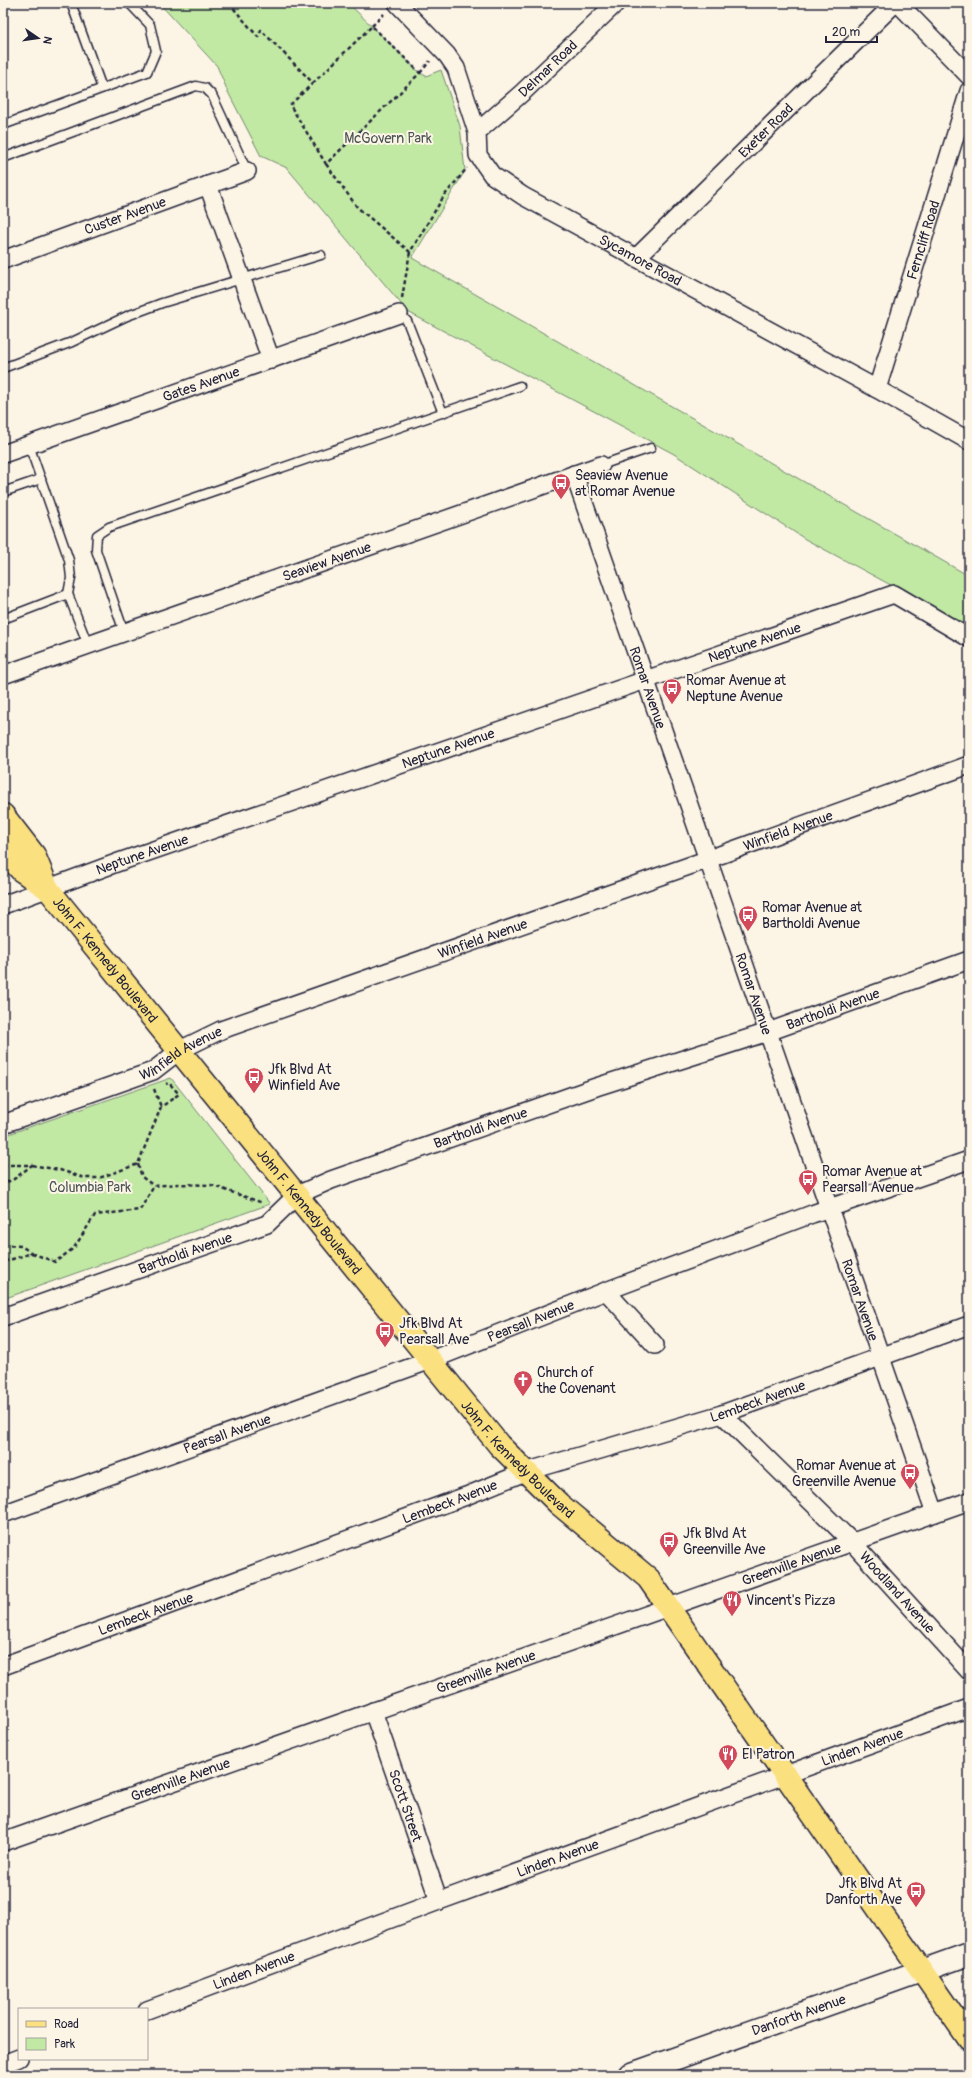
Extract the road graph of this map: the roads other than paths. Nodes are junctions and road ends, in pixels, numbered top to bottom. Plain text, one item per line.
1 (71, 3) edge
2 (130, 3) edge
3 (397, 3) edge
4 (616, 3) edge
5 (897, 3) edge
6 (969, 76) edge
7 (102, 88) junction
8 (969, 91) edge
9 (3, 125) edge
10 (477, 132) junction
11 (3, 158) edge
12 (247, 171) joint
13 (208, 185) junction
14 (321, 255) dead end
15 (636, 258) junction
16 (3, 260) edge
17 (242, 279) junction
18 (399, 314) joint
19 (270, 360) junction
20 (3, 368) edge
21 (520, 386) dead end
22 (877, 389) junction
23 (443, 413) junction
24 (969, 441) edge
25 (29, 445) junction
26 (651, 448) dead end
27 (3, 454) edge
28 (601, 464) joint
29 (574, 474) junction
30 (41, 479) junction
31 (3, 492) edge
32 (68, 594) junction
33 (3, 619) edge
34 (124, 632) junction
35 (967, 633) edge
36 (88, 645) junction
37 (3, 675) edge
38 (645, 680) junction
39 (969, 765) edge
40 (3, 815) edge
41 (3, 850) edge
42 (706, 860) junction
43 (48, 889) junction
44 (3, 905) edge
45 (969, 960) edge
46 (768, 1032) junction
47 (180, 1050) junction
48 (3, 1124) edge
49 (969, 1160) edge
50 (297, 1195) junction
51 (830, 1208) junction
52 (606, 1291) junction
53 (3, 1316) edge
54 (969, 1325) edge
55 (655, 1345) dead end
56 (880, 1356) junction
57 (431, 1360) junction
58 (722, 1414) junction
59 (525, 1472) junction
60 (969, 1501) edge
61 (935, 1513) junction
62 (3, 1514) edge
63 (852, 1542) junction
64 (668, 1607) junction
65 (3, 1666) edge
66 (969, 1671) edge
67 (969, 1708) edge
68 (372, 1711) junction
69 (785, 1774) junction
70 (3, 1842) edge
71 (439, 1901) junction
72 (969, 1954) edge
73 (922, 1971) junction
74 (148, 2010) edge
75 (963, 2016) edge
76 (969, 2039) edge
77 (18, 2058) edge
78 (3, 2064) edge
79 (629, 2075) edge

1 - 7 lane
2 - 7 lane
3 - 10 street
4 - 10 street, Delmar Road
5 - 6 street
5 - 15 street, Exeter Road
7 - 9 lane
8 - 22 street, Ferncliff Road
10 - 15 street, Sycamore Road
11 - 12 lane
12 - 13 street, Custer Avenue
13 - 16 street, Custer Avenue
13 - 17 street
14 - 17 lane
15 - 22 street, Sycamore Road
17 - 19 street
17 - 20 lane
18 - 19 street, Gates Avenue
18 - 23 lane
19 - 25 street, Gates Avenue
21 - 23 lane
22 - 24 street, Sycamore Road
23 - 34 lane
25 - 27 street, Gates Avenue
25 - 30 lane
26 - 28 lane, Seaview Avenue
28 - 29 street, Seaview Avenue
29 - 34 street, Seaview Avenue
29 - 38 street, Romar Avenue
30 - 31 lane
30 - 32 lane
32 - 33 lane
32 - 36 lane
34 - 36 street, Seaview Avenue
35 - 38 street, Neptune Avenue
36 - 37 street, Seaview Avenue
38 - 42 street, Romar Avenue
38 - 43 street, Neptune Avenue
39 - 42 street, Winfield Avenue
40 - 43 main road, John F. Kennedy Boulevard
41 - 43 main road, John F. Kennedy Boulevard
42 - 46 street, Romar Avenue
42 - 47 street, Winfield Avenue
43 - 44 street, Neptune Avenue
43 - 47 main road, John F. Kennedy Boulevard
45 - 46 street, Bartholdi Avenue
46 - 50 street, Bartholdi Avenue
46 - 51 street, Romar Avenue
47 - 48 street, Winfield Avenue
47 - 50 main road, John F. Kennedy Boulevard
49 - 51 street, Pearsall Avenue
50 - 53 street, Bartholdi Avenue
50 - 57 main road, John F. Kennedy Boulevard
51 - 52 street, Pearsall Avenue
51 - 56 street, Romar Avenue
52 - 55 street
52 - 57 street, Pearsall Avenue
54 - 56 street, Lembeck Avenue
56 - 58 street, Lembeck Avenue
56 - 61 street, Romar Avenue
57 - 59 main road, John F. Kennedy Boulevard
57 - 62 street, Pearsall Avenue
58 - 59 street, Lembeck Avenue
58 - 63 street, Woodland Avenue
59 - 64 main road, John F. Kennedy Boulevard
59 - 65 street, Lembeck Avenue
60 - 61 street, Greenville Avenue
61 - 63 street, Greenville Avenue
63 - 64 street, Greenville Avenue
63 - 66 street, Woodland Avenue
64 - 68 street, Greenville Avenue
64 - 69 main road, John F. Kennedy Boulevard
67 - 69 street, Linden Avenue
68 - 70 street, Greenville Avenue
68 - 71 street, Scott Street
69 - 71 street, Linden Avenue
69 - 73 main road, John F. Kennedy Boulevard
71 - 74 street, Linden Avenue
72 - 73 main road, Danforth Avenue
73 - 75 main road, John F. Kennedy Boulevard
73 - 79 main road, Danforth Avenue
75 - 76 main road, John F. Kennedy Boulevard
77 - 78 street

